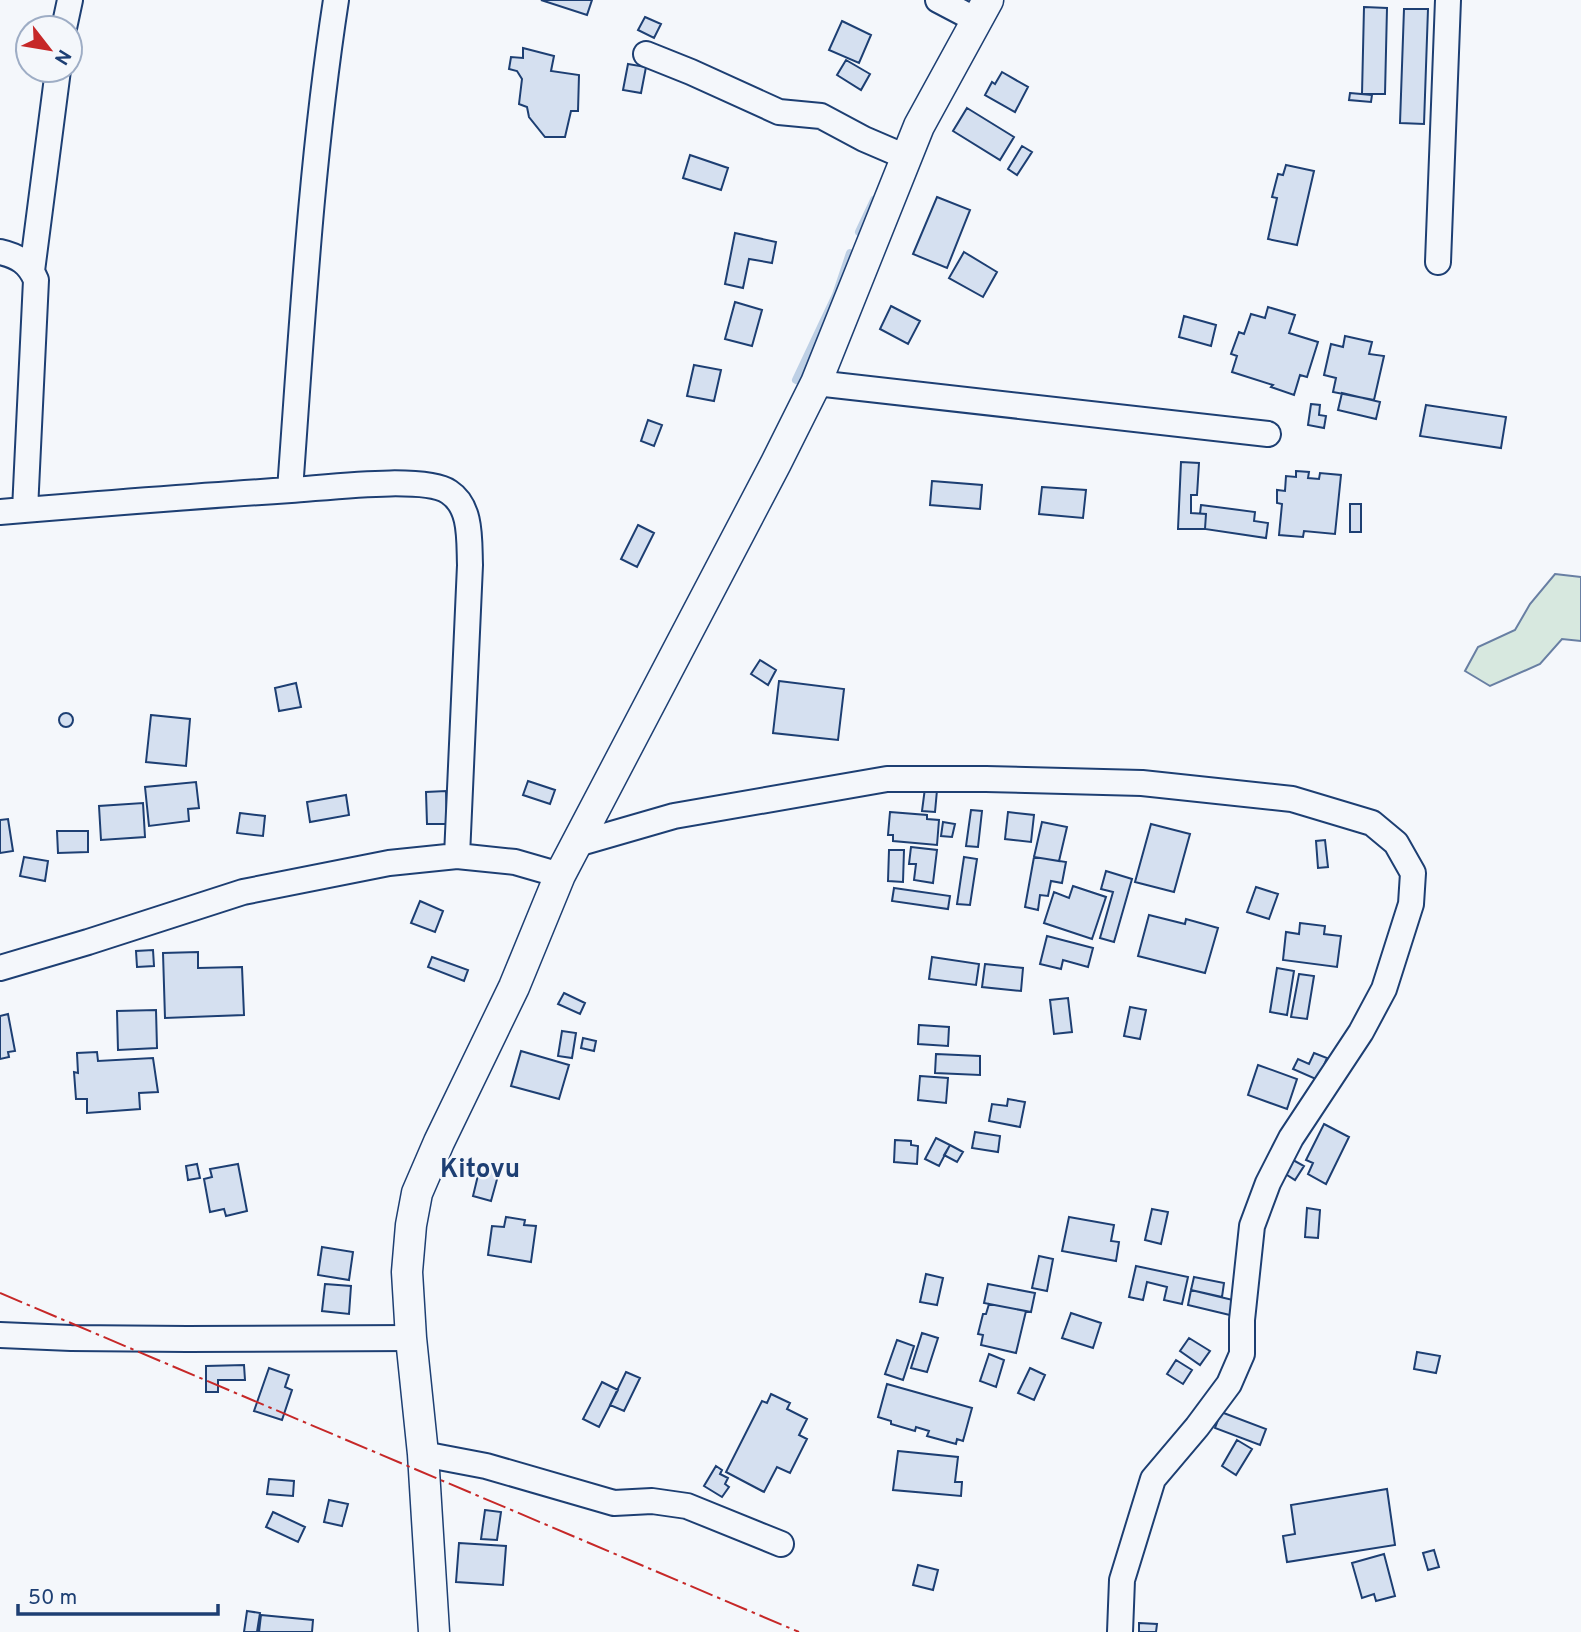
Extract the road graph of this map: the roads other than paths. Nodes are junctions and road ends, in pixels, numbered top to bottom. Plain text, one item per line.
1 (336, 0) edge
2 (938, 0) edge
3 (1448, 0) edge
4 (983, 11) edge
5 (646, 54) dead end
6 (56, 84) edge
7 (906, 157) junction
8 (0, 252) edge
9 (1438, 262) dead end
10 (32, 271) junction
11 (816, 383) junction
12 (1268, 435) dead end
13 (289, 490) junction
14 (25, 510) junction
15 (0, 512) edge
16 (577, 844) junction
17 (457, 856) junction
18 (561, 875) junction
19 (0, 968) edge
20 (0, 1335) edge
21 (411, 1338) junction
22 (423, 1454) junction
23 (782, 1544) dead end
24 (434, 1632) edge
25 (1120, 1632) edge

1 - 13 street
2 - 4 street
3 - 9 street
4 - 7 street
5 - 7 street
6 - 10 street
7 - 11 street
8 - 10 street
10 - 14 street
11 - 12 street
11 - 16 street
13 - 14 street
13 - 17 street
14 - 15 street
16 - 18 street
16 - 25 street
17 - 18 street
17 - 19 street
18 - 21 street
20 - 21 street
21 - 22 street
22 - 23 street
22 - 24 street

